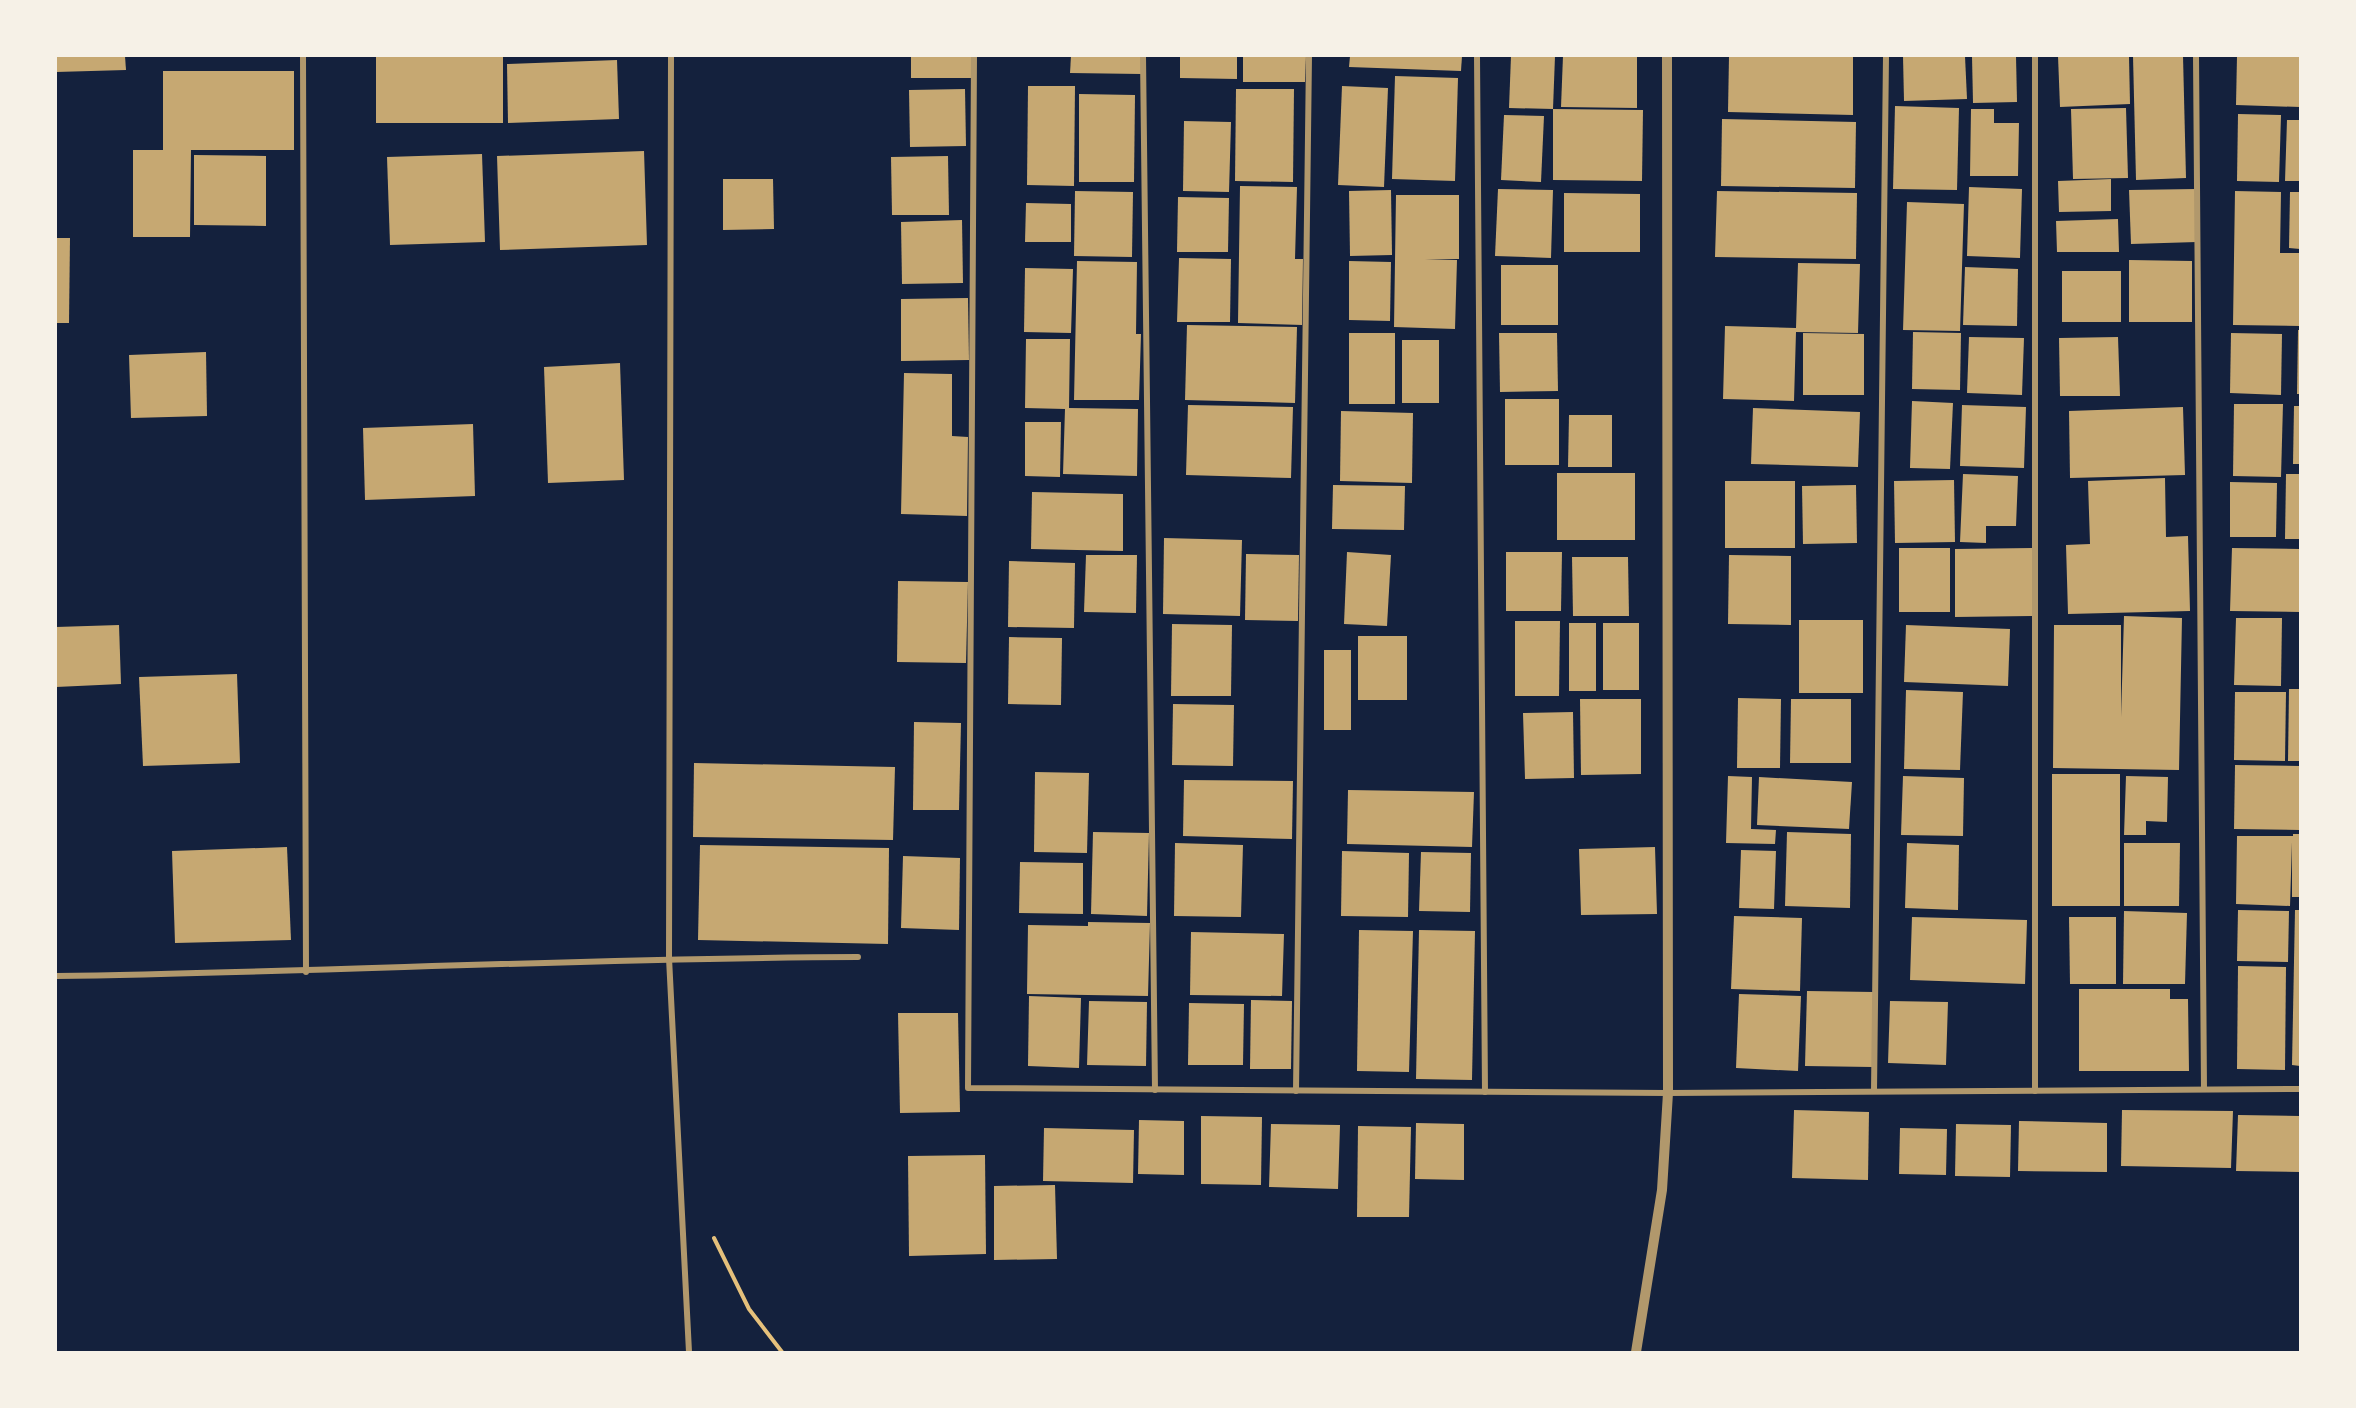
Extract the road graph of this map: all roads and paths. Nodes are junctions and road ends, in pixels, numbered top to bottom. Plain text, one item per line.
1 (303, 56) edge
2 (671, 56) edge
3 (974, 56) edge
4 (1143, 56) edge
5 (1309, 56) edge
6 (1477, 56) edge
7 (1667, 56) edge
8 (1886, 56) edge
9 (2035, 56) edge
10 (2196, 56) edge
11 (858, 957) dead end
12 (669, 958) junction
13 (306, 972) junction
14 (56, 976) edge
15 (2205, 1089) junction
16 (2301, 1089) edge
17 (1155, 1090) junction
18 (1296, 1091) junction
19 (1874, 1091) junction
20 (2035, 1091) junction
21 (1485, 1092) junction
22 (1668, 1093) junction
23 (714, 1237) dead end
24 (688, 1353) edge
25 (782, 1353) edge
26 (1636, 1353) edge

1 - 13 street
2 - 12 street
3 - 17 street
4 - 17 street
5 - 18 street
6 - 21 street
7 - 22 street
8 - 19 street
9 - 20 street
10 - 15 street
11 - 12 street
12 - 13 street
12 - 24 street
13 - 14 street
15 - 16 street
15 - 20 street
17 - 18 street
18 - 21 street
19 - 20 street
19 - 22 street
21 - 22 street
22 - 26 street
23 - 25 path

